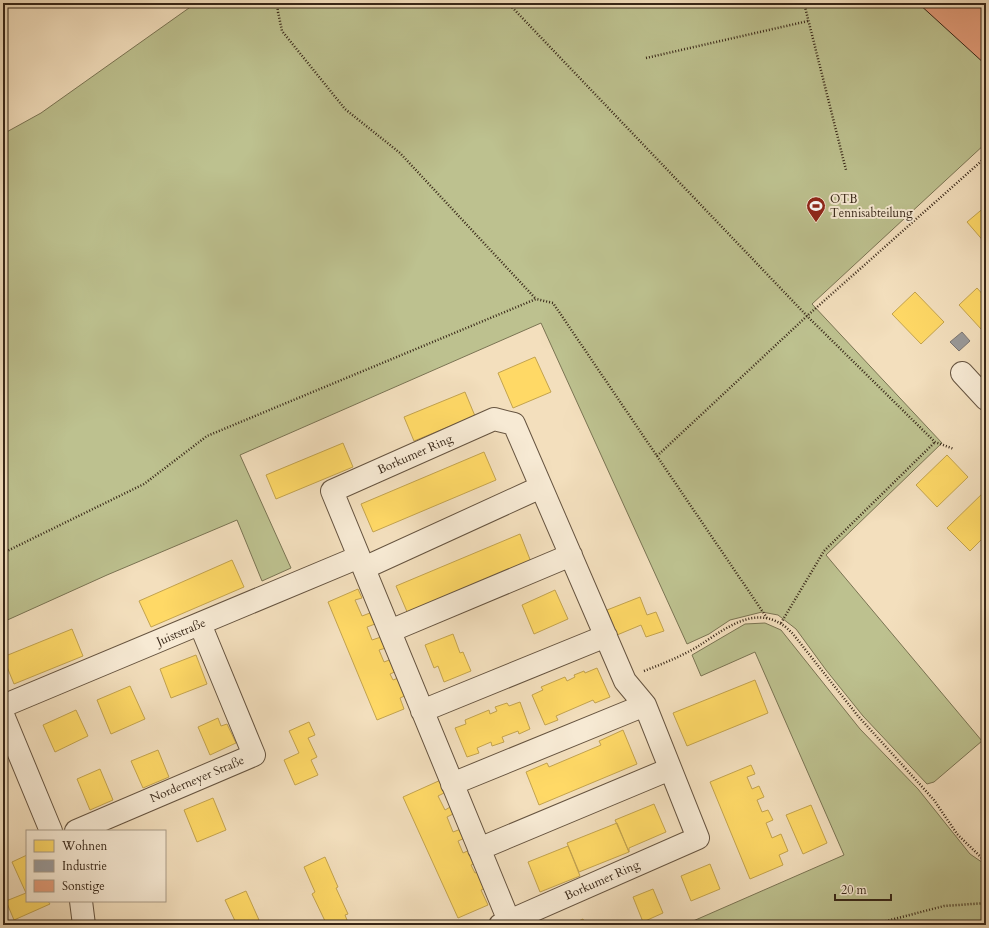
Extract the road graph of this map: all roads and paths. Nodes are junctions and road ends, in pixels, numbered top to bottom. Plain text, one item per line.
1 (277, 3) edge
2 (508, 3) edge
3 (804, 3) edge
4 (808, 21) junction
5 (646, 58) dead end
6 (986, 157) edge
7 (846, 170) dead end
8 (536, 299) dead end
9 (807, 316) junction
10 (962, 373) dead end
11 (986, 399) edge
12 (935, 442) junction
13 (954, 449) dead end
14 (657, 456) dead end
15 (541, 487) junction
16 (571, 555) junction
17 (361, 562) junction
18 (781, 623) junction
19 (200, 624) junction
20 (390, 632) junction
21 (606, 636) junction
22 (625, 681) junction
23 (645, 705) junction
24 (3, 706) edge
25 (422, 711) junction
26 (3, 714) edge
27 (670, 769) junction
28 (452, 784) junction
29 (51, 830) edge
30 (78, 830) edge
31 (479, 849) junction
32 (986, 862) edge
33 (81, 902) edge
34 (986, 903) edge
35 (504, 923) edge
36 (84, 925) edge
37 (871, 925) edge

1 - 8 path
2 - 9 path
3 - 4 path
4 - 5 path
4 - 7 path
6 - 9 path
9 - 12 path
9 - 14 path
10 - 11 street
12 - 13 path
12 - 18 path
15 - 16 street, Borkumer Ring
15 - 17 street
15 - 17 street, Borkumer Ring
16 - 20 street
16 - 21 street, Borkumer Ring
17 - 19 street, Juiststraße
17 - 20 street, Borkumer Ring
18 - 22 path
18 - 32 path
19 - 24 street, Juiststraße
19 - 30 street, Norderneyer Straße
20 - 25 street, Borkumer Ring
21 - 22 street, Borkumer Ring
21 - 25 street
22 - 23 street, Borkumer Ring
23 - 27 street, Borkumer Ring
23 - 28 street
25 - 28 street, Borkumer Ring
26 - 29 street
27 - 31 street
27 - 35 street, Borkumer Ring
28 - 31 street, Borkumer Ring
31 - 35 street, Borkumer Ring
33 - 36 street
34 - 37 path

